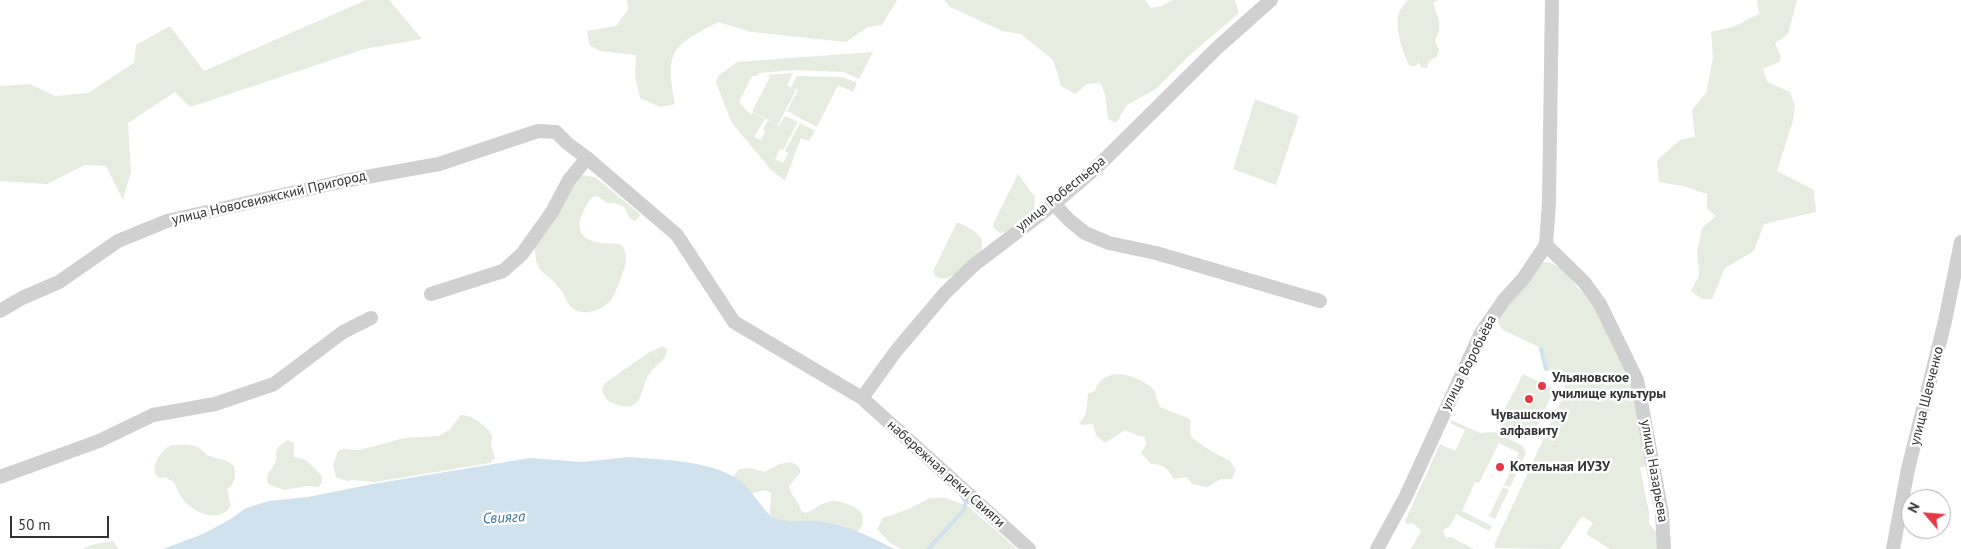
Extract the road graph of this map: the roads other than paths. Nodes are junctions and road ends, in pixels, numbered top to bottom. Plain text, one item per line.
1 (1271, 0) edge
2 (1552, 0) edge
3 (556, 132) joint
4 (587, 158) junction
5 (1054, 204) junction
6 (1961, 242) edge
7 (1546, 245) junction
8 (431, 294) dead end
9 (1320, 301) dead end
10 (0, 311) edge
11 (371, 318) dead end
12 (862, 398) junction
13 (0, 477) edge
14 (1029, 549) edge
15 (1378, 549) edge
16 (1664, 549) edge
17 (1893, 549) edge

1 - 5 street, улица Робеспьера
2 - 7 street
3 - 4 street, набережная реки Свияги
3 - 10 street, улица Новосвияжский Пригород
4 - 8 street
4 - 12 street, набережная реки Свияги
5 - 9 street
5 - 12 street, улица Робеспьера
6 - 17 street, улица Шевченко
7 - 15 street, улица Воробьёва
7 - 16 street, улица Назарьева
11 - 13 street
12 - 14 street, набережная реки Свияги

